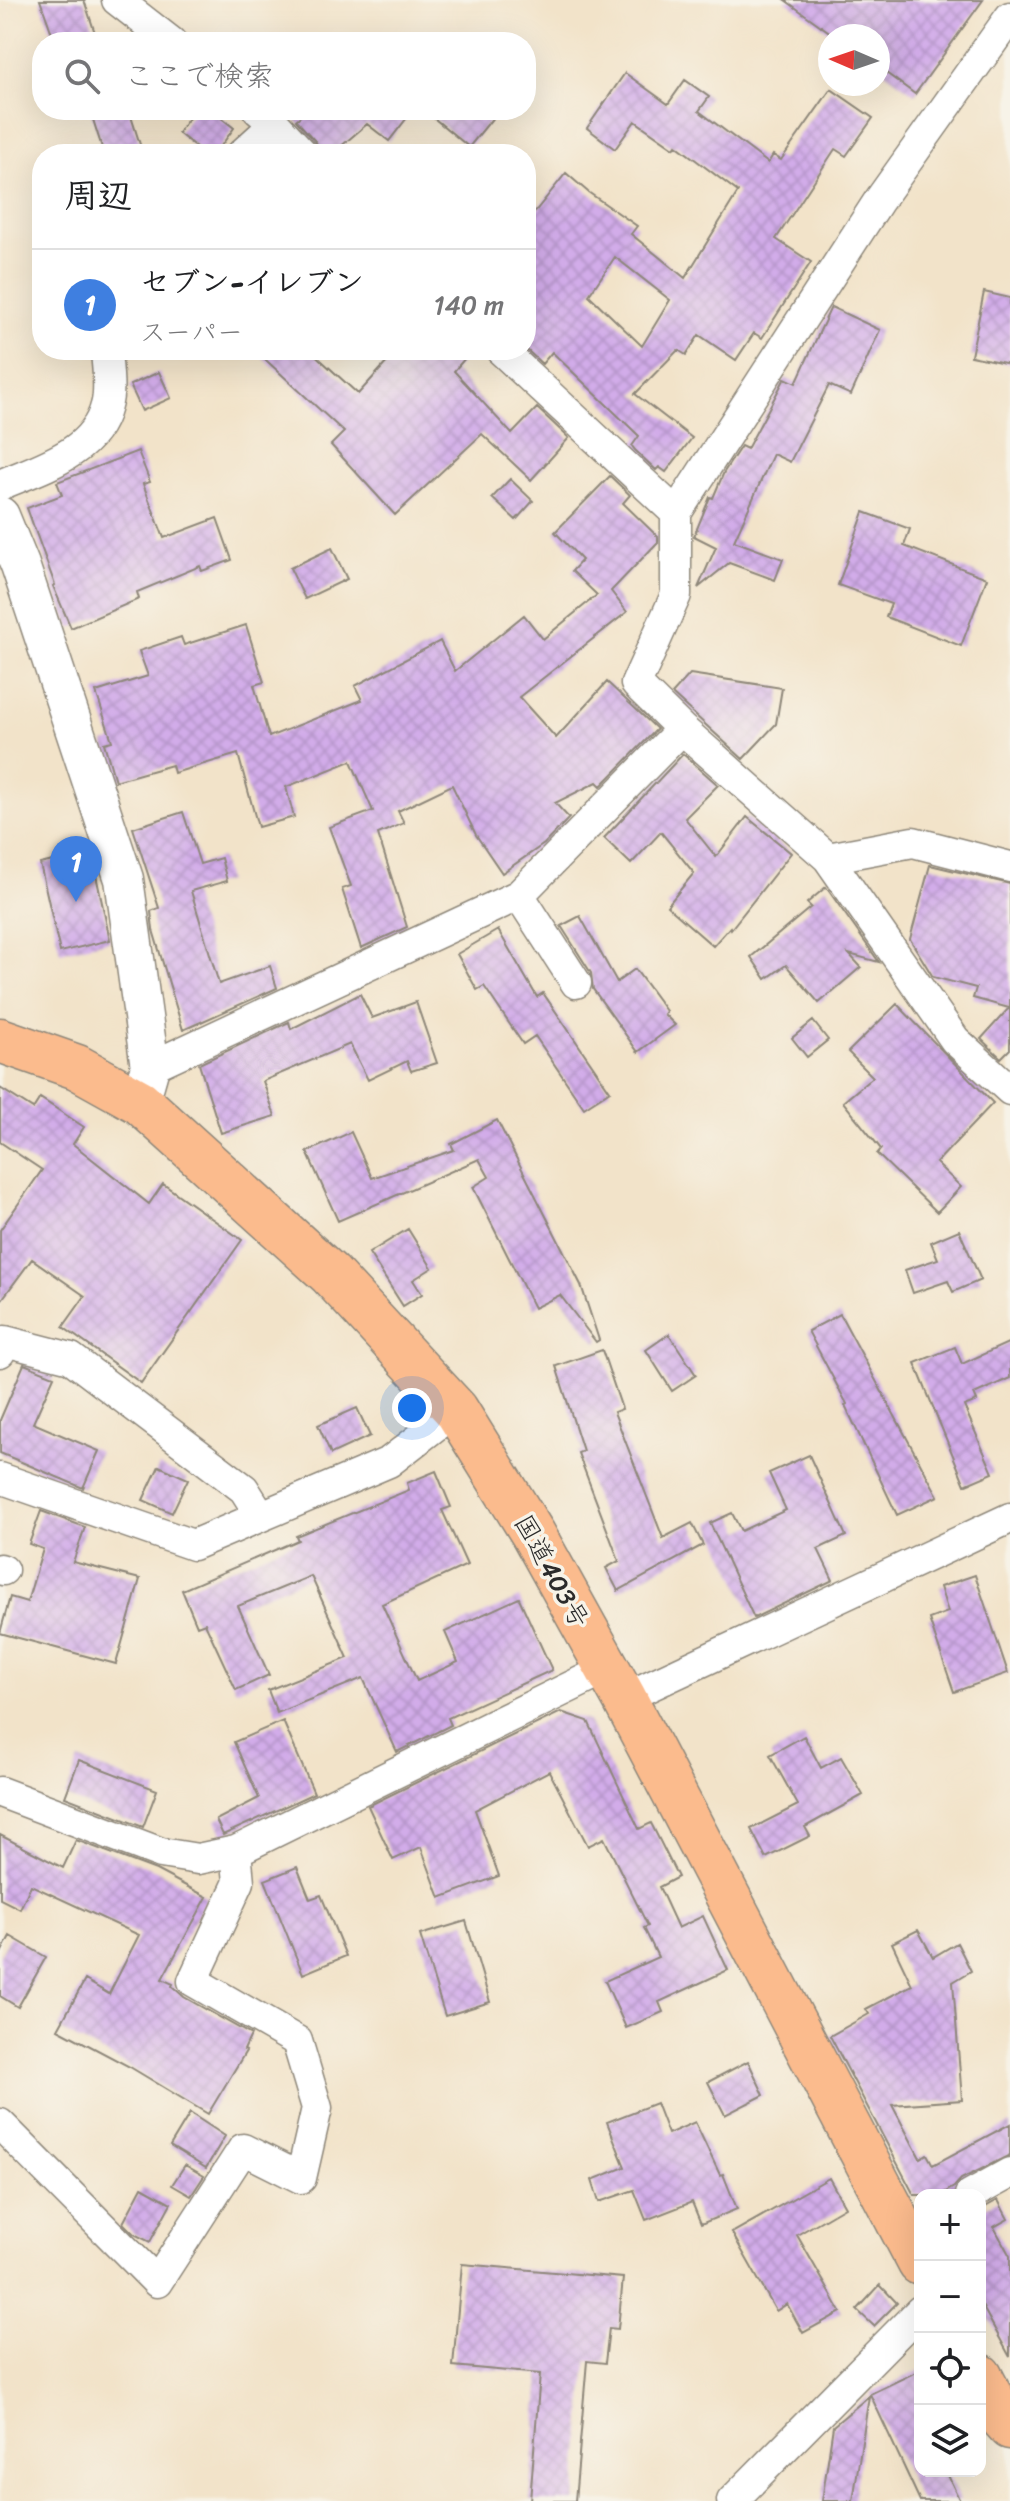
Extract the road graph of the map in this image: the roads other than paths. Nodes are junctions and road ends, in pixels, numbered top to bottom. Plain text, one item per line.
1 (117, 0) edge
2 (1010, 17) edge
3 (158, 32) edge
4 (265, 120) edge
5 (270, 120) edge
6 (249, 144) edge
7 (293, 144) edge
8 (106, 360) edge
9 (512, 360) edge
10 (0, 485) edge
11 (676, 513) junction
12 (0, 516) edge
13 (682, 729) junction
14 (828, 858) junction
15 (1010, 867) edge
16 (519, 895) junction
17 (576, 983) dead end
18 (0, 1040) edge
19 (145, 1085) junction
20 (1010, 1090) edge
21 (0, 1352) edge
22 (456, 1410) junction
23 (0, 1478) edge
24 (261, 1516) junction
25 (1010, 1518) edge
26 (615, 1683) junction
27 (0, 1792) edge
28 (236, 1851) junction
29 (0, 2124) edge
30 (1010, 2173) edge
31 (981, 2189) edge
32 (914, 2239) edge
33 (914, 2317) edge
34 (986, 2387) edge
35 (1010, 2427) edge
36 (732, 2501) edge

1 - 3 street
2 - 11 street
4 - 6 street
5 - 7 street
8 - 10 street
9 - 11 street
11 - 13 street
12 - 19 street
13 - 14 street
13 - 16 street
14 - 15 street
14 - 20 street
16 - 17 street
16 - 19 street
18 - 19 highway, 国道403号
19 - 22 highway, 国道403号
21 - 24 street
22 - 24 street
22 - 26 highway, 国道403号
23 - 24 street
25 - 26 street
26 - 28 street
26 - 32 highway, 国道403号
27 - 28 street
28 - 29 street
30 - 31 street
33 - 36 street
34 - 35 highway

